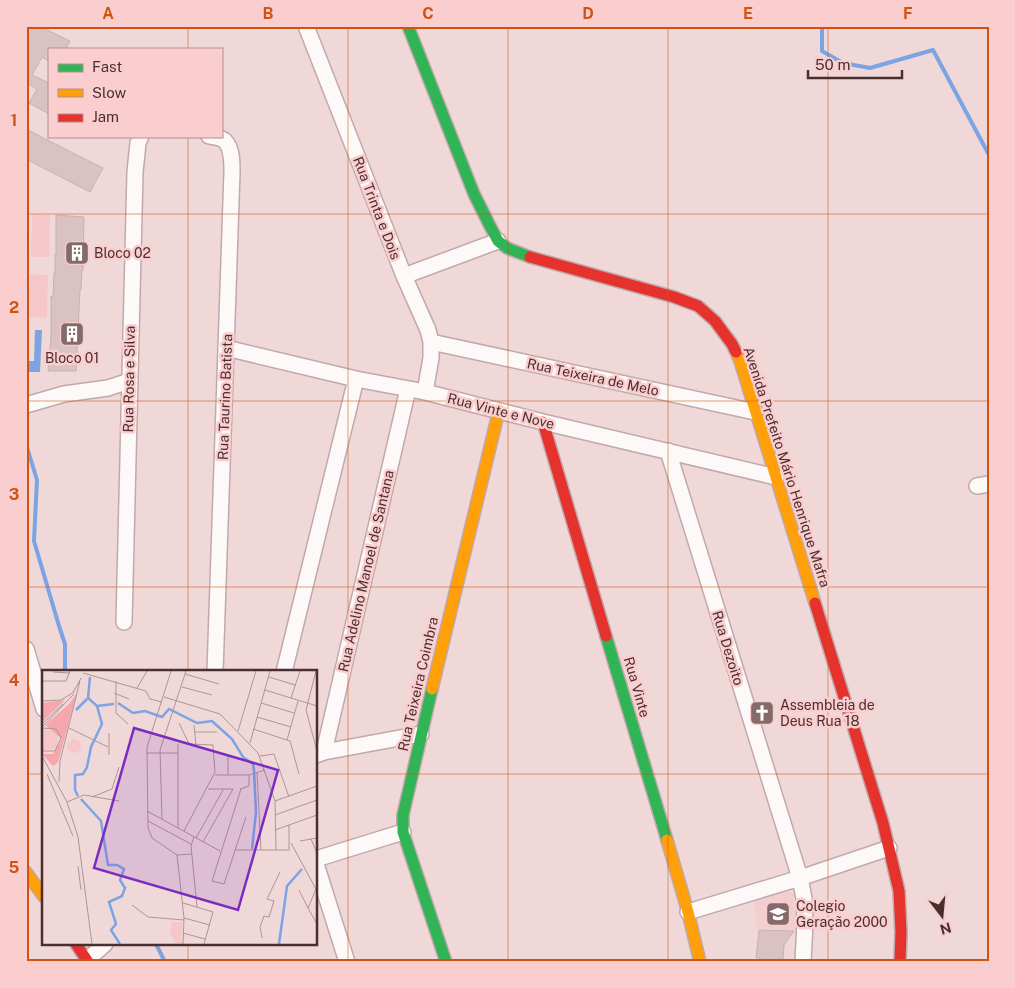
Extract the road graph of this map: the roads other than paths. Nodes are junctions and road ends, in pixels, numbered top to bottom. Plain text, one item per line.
1 (306, 26) edge
2 (408, 26) edge
3 (140, 138) edge
4 (220, 138) edge
5 (498, 240) junction
6 (404, 276) junction
7 (431, 342) junction
8 (226, 348) junction
9 (356, 379) junction
10 (129, 381) junction
11 (408, 389) junction
12 (425, 392) junction
13 (26, 405) edge
14 (499, 410) junction
15 (755, 412) junction
16 (544, 422) junction
17 (668, 451) junction
18 (776, 477) junction
19 (124, 622) dead end
20 (26, 649) edge
21 (215, 670) edge
22 (284, 670) edge
23 (42, 703) edge
24 (422, 734) junction
25 (320, 754) edge
26 (402, 832) junction
27 (889, 848) junction
28 (318, 858) edge
29 (318, 870) edge
30 (26, 872) edge
31 (800, 878) junction
32 (42, 894) edge
33 (688, 912) junction
34 (77, 946) edge
35 (103, 946) edge
36 (88, 961) edge
37 (347, 962) edge
38 (446, 962) edge
39 (700, 962) edge
40 (803, 962) edge
41 (900, 962) edge

1 - 6 street, Rua Trinta e Dois
2 - 5 street
3 - 10 street, Rua Rosa e Silva
4 - 8 street, Rua Taurino Batista
5 - 6 street
5 - 15 street, Avenida Prefeito Mário Henrique Mafra
6 - 7 street, Rua Trinta e Dois
7 - 12 street, Rua Trinta e Dois
7 - 15 street, Rua Teixeira de Melo
8 - 9 street, Rua Vinte e Nove
8 - 21 street, Rua Taurino Batista
9 - 11 street, Rua Vinte e Nove
9 - 22 street
10 - 13 street
10 - 19 street, Rua Rosa e Silva
11 - 12 street, Rua Vinte e Nove
11 - 25 street, Rua Adelino Manoel de Santana
12 - 14 street, Rua Vinte e Nove
14 - 16 street, Rua Vinte e Nove
14 - 24 street, Rua Teixeira Coimbra
15 - 18 street, Avenida Prefeito Mário Henrique Mafra
16 - 17 street, Rua Vinte e Nove
16 - 33 street, Rua Vinte
17 - 18 street, Rua Vinte e Nove
17 - 31 street, Rua Dezoito
18 - 27 street, Avenida Prefeito Mário Henrique Mafra
20 - 23 street
24 - 25 street
24 - 26 street, Rua Teixeira Coimbra
26 - 28 street
26 - 38 street, Rua Teixeira Coimbra
27 - 31 street
27 - 41 street, Avenida Prefeito Mário Henrique Mafra
29 - 37 street
30 - 32 street
31 - 33 street
31 - 40 street, Rua Dezoito
33 - 39 street, Rua Vinte
34 - 36 street
35 - 36 street

